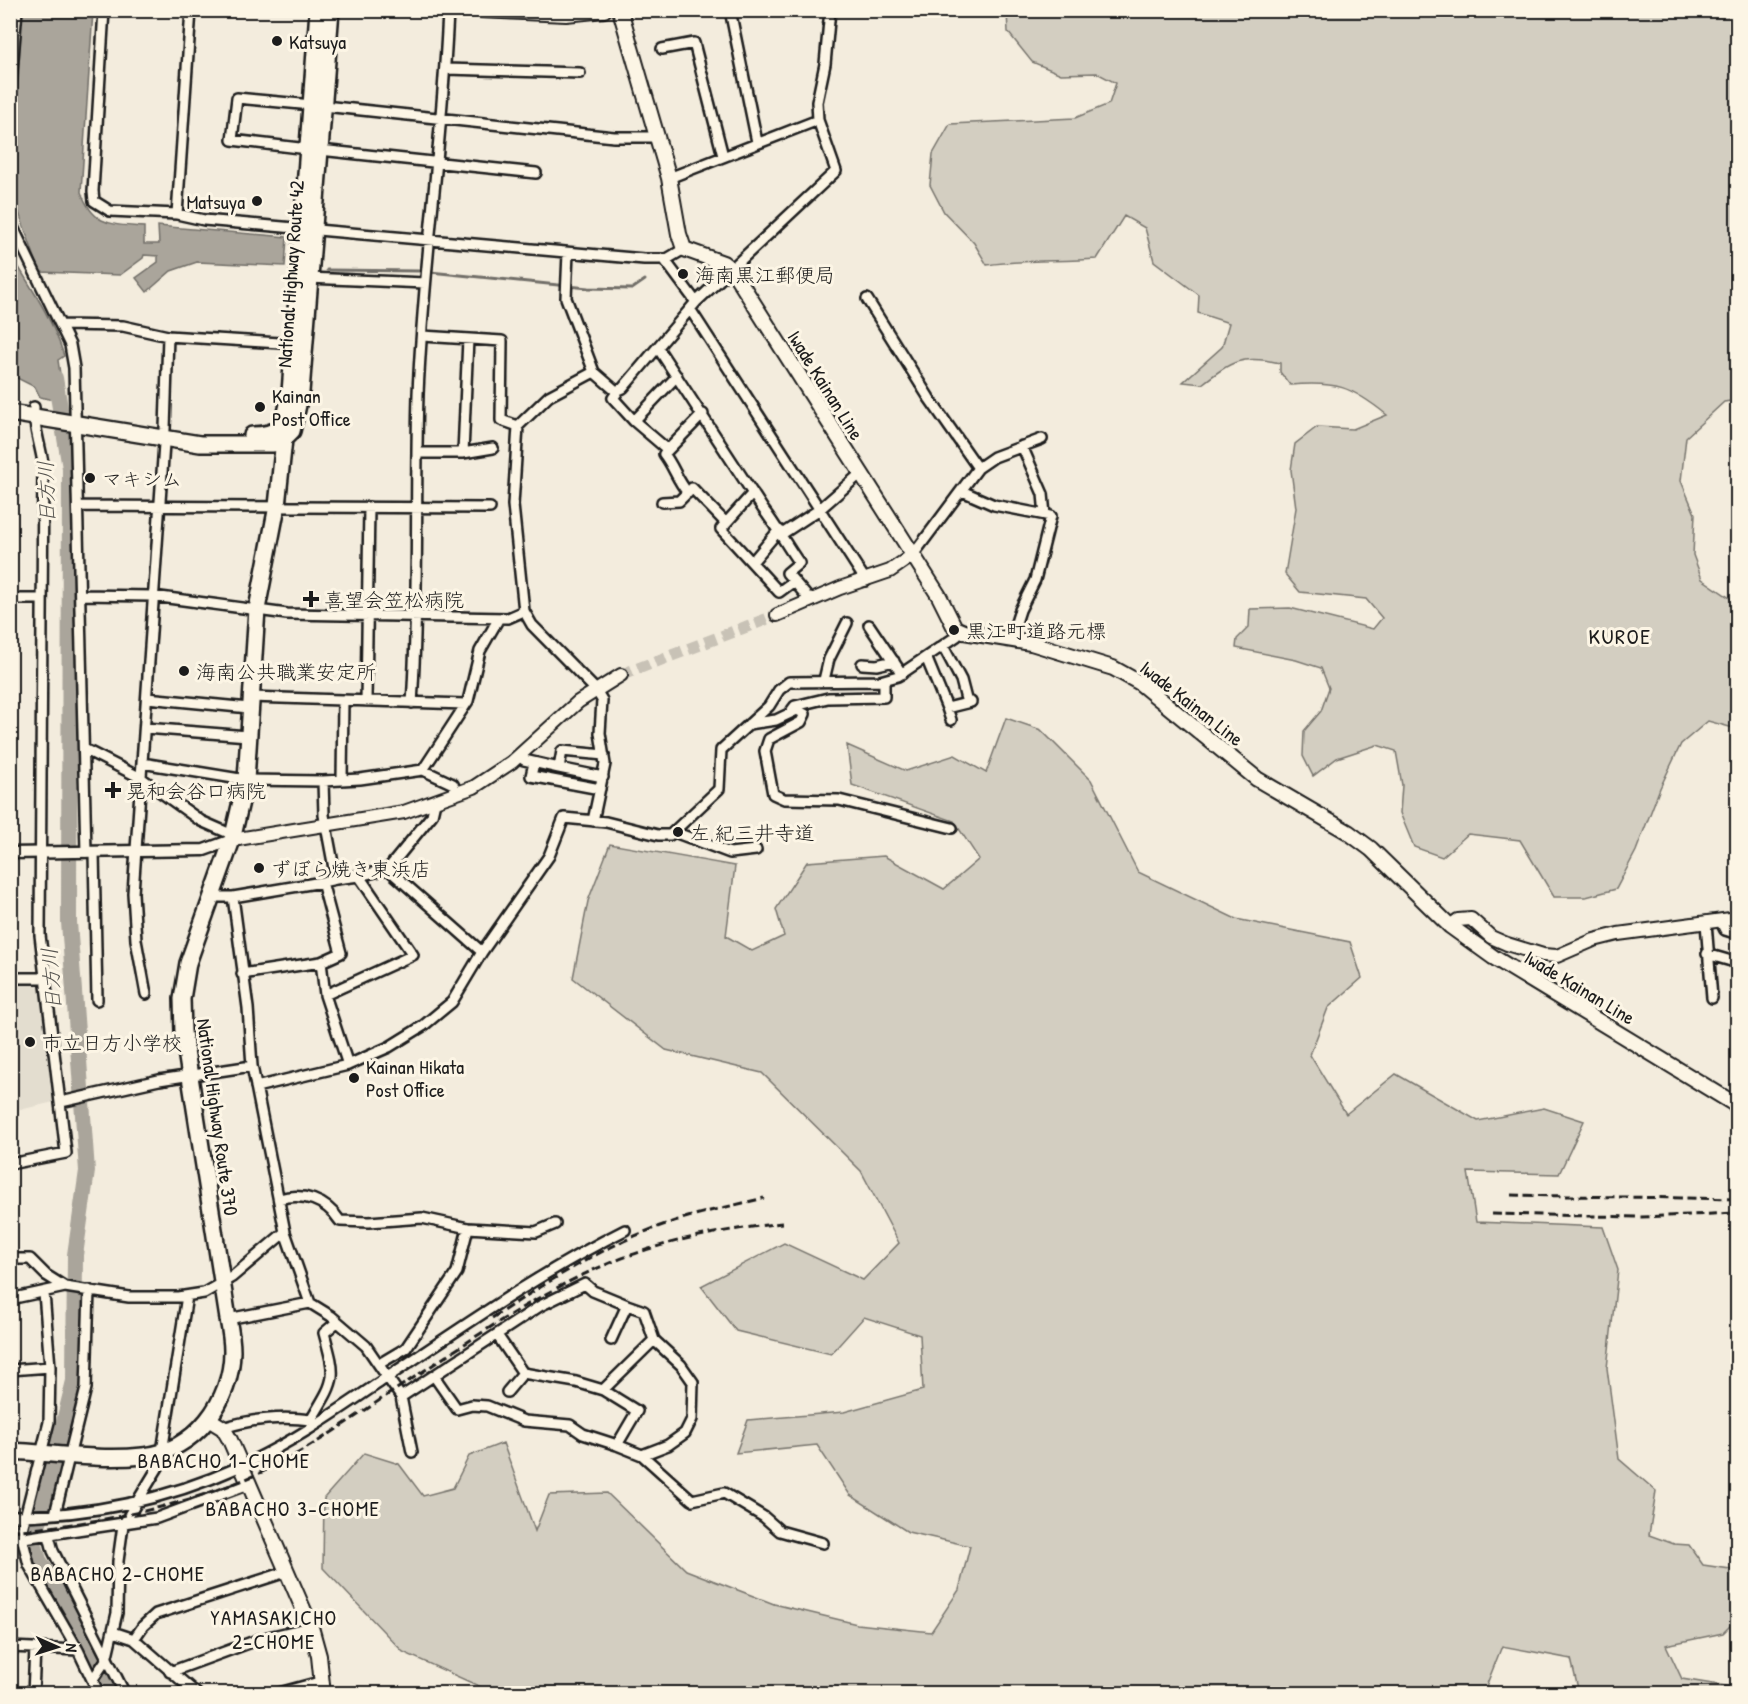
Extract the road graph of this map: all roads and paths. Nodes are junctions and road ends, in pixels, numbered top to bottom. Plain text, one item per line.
1 (17, 10) edge
2 (104, 10) edge
3 (191, 10) edge
4 (318, 10) edge
5 (331, 10) edge
6 (448, 10) edge
7 (482, 10) edge
8 (604, 10) edge
9 (620, 10) edge
10 (730, 10) edge
11 (830, 10) edge
12 (662, 49) dead end
13 (446, 69) junction
14 (580, 73) dead end
15 (10, 94) edge
16 (318, 105) junction
17 (442, 118) junction
18 (818, 120) junction
19 (657, 137) junction
20 (757, 142) junction
21 (314, 150) junction
22 (723, 156) junction
23 (438, 162) junction
24 (536, 173) dead end
25 (669, 178) junction
26 (177, 214) junction
27 (10, 220) edge
28 (308, 229) junction
29 (430, 240) junction
30 (684, 249) junction
31 (568, 253) junction
32 (664, 259) junction
33 (732, 271) junction
34 (305, 278) junction
35 (425, 283) junction
36 (867, 300) dead end
37 (693, 305) junction
38 (61, 325) junction
39 (168, 336) junction
40 (422, 336) junction
41 (468, 339) junction
42 (300, 345) junction
43 (658, 348) junction
44 (594, 372) junction
45 (677, 376) junction
46 (619, 390) junction
47 (10, 403) edge
48 (36, 412) junction
49 (292, 412) junction
50 (10, 413) edge
51 (703, 414) junction
52 (73, 418) junction
53 (634, 421) junction
54 (518, 426) junction
55 (164, 434) junction
56 (284, 439) junction
57 (1042, 439) dead end
58 (256, 444) junction
59 (1022, 446) junction
60 (493, 448) dead end
61 (668, 450) junction
62 (418, 453) junction
63 (463, 453) junction
64 (978, 468) junction
65 (281, 472) junction
66 (860, 474) junction
67 (690, 490) junction
68 (962, 491) junction
69 (753, 493) junction
70 (662, 502) dead end
71 (78, 506) junction
72 (159, 506) junction
73 (277, 506) junction
74 (369, 507) junction
75 (417, 507) junction
76 (490, 508) dead end
77 (820, 509) junction
78 (1045, 515) junction
79 (726, 523) junction
80 (781, 532) junction
81 (913, 555) junction
82 (753, 561) junction
83 (794, 581) junction
84 (867, 581) junction
85 (80, 595) junction
86 (153, 596) junction
87 (10, 599) edge
88 (42, 599) junction
89 (810, 600) junction
90 (257, 609) junction
91 (524, 611) junction
92 (369, 615) junction
93 (777, 615) tunnel mouth
94 (417, 616) junction
95 (499, 618) junction
96 (847, 623) dead end
97 (869, 626) dead end
98 (959, 630) junction
99 (1011, 638) junction
100 (943, 646) junction
101 (926, 657) junction
102 (894, 661) junction
103 (862, 664) dead end
104 (902, 674) junction
105 (621, 675) tunnel mouth
106 (824, 680) junction
107 (884, 680) junction
108 (596, 690) junction
109 (147, 699) junction
110 (343, 700) junction
111 (366, 701) junction
112 (249, 702) junction
113 (412, 702) junction
114 (465, 704) junction
115 (946, 708) junction
116 (787, 715) junction
117 (951, 720) dead end
118 (749, 724) junction
119 (145, 728) junction
120 (248, 736) junction
121 (84, 749) junction
122 (519, 755) junction
123 (604, 755) junction
124 (142, 763) junction
125 (534, 763) junction
126 (559, 768) junction
127 (423, 770) junction
128 (603, 777) junction
129 (141, 778) junction
130 (246, 780) junction
131 (342, 780) junction
132 (323, 781) junction
133 (600, 789) junction
134 (457, 793) junction
135 (435, 802) junction
136 (593, 821) junction
137 (326, 826) junction
138 (952, 828) dead end
139 (674, 832) junction
140 (232, 838) junction
141 (756, 850) dead end
142 (88, 852) junction
143 (135, 852) junction
144 (10, 853) edge
145 (42, 853) junction
146 (388, 869) junction
147 (359, 876) junction
148 (336, 879) junction
149 (322, 882) junction
150 (211, 897) junction
151 (233, 897) junction
152 (1737, 918) edge
153 (1720, 920) junction
154 (1706, 923) junction
155 (1450, 926) junction
156 (1737, 934) edge
157 (482, 952) junction
158 (1707, 954) junction
159 (321, 962) junction
160 (1737, 963) edge
161 (242, 974) junction
162 (10, 978) edge
163 (43, 978) junction
164 (146, 994) dead end
165 (325, 994) junction
166 (1712, 998) dead end
167 (97, 1000) dead end
168 (348, 1065) junction
169 (252, 1066) junction
170 (190, 1075) junction
171 (256, 1087) junction
172 (64, 1101) junction
173 (1737, 1106) edge
174 (10, 1164) edge
175 (279, 1199) junction
176 (555, 1224) dead end
177 (468, 1228) junction
178 (625, 1230) dead end
179 (285, 1232) junction
180 (10, 1259) edge
181 (222, 1284) junction
182 (65, 1287) junction
183 (89, 1290) junction
184 (44, 1293) junction
185 (187, 1296) junction
186 (10, 1299) edge
187 (310, 1303) junction
188 (627, 1305) junction
189 (228, 1319) junction
190 (337, 1322) junction
191 (498, 1335) junction
192 (611, 1340) dead end
193 (654, 1340) junction
194 (379, 1364) junction
195 (50, 1367) junction
196 (10, 1370) edge
197 (523, 1373) junction
198 (434, 1376) junction
199 (388, 1377) junction
200 (603, 1390) junction
201 (507, 1392) dead end
202 (402, 1397) junction
203 (313, 1423) junction
204 (216, 1424) junction
205 (617, 1445) junction
206 (10, 1451) edge
207 (163, 1452) junction
208 (411, 1452) dead end
209 (56, 1454) junction
210 (642, 1455) junction
211 (241, 1466) junction
212 (249, 1484) junction
213 (138, 1501) junction
214 (51, 1515) junction
215 (10, 1516) edge
216 (28, 1516) junction
217 (123, 1525) junction
218 (47, 1536) junction
219 (25, 1538) junction
220 (10, 1540) edge
221 (823, 1543) dead end
222 (286, 1572) junction
223 (311, 1627) junction
224 (113, 1632) junction
225 (134, 1639) junction
226 (10, 1647) edge
227 (35, 1648) junction
228 (78, 1650) junction
229 (107, 1658) junction
230 (170, 1672) junction
231 (95, 1677) junction
232 (323, 1687) edge
233 (33, 1694) edge
234 (99, 1694) edge
235 (125, 1694) edge
236 (196, 1694) edge
237 (275, 1694) edge

1 - 15 street
2 - 26 street
3 - 26 street
4 - 16 highway, National Highway Route 42
5 - 16 highway, National Highway Route 42
6 - 13 street
7 - 8 main road
9 - 19 main road
10 - 20 street
11 - 18 street
12 - 22 street
13 - 14 street
13 - 17 street
16 - 17 street
16 - 21 highway, National Highway Route 42
16 - 21 street
17 - 19 street
17 - 23 street
18 - 20 street
18 - 33 street
19 - 25 main road
20 - 22 street
21 - 23 street
21 - 28 highway, National Highway Route 42
22 - 25 street
23 - 24 street
23 - 29 street
25 - 30 main road
26 - 28 street
27 - 38 street
28 - 29 street
28 - 34 highway, National Highway Route 42
29 - 31 street
29 - 35 street
30 - 32 street
30 - 33 main road, Iwade Kainan Line
31 - 32 street
31 - 44 street
32 - 37 street
33 - 37 street
33 - 66 main road, Iwade Kainan Line
34 - 35 street
34 - 42 highway, National Highway Route 42
35 - 40 street
36 - 64 street
37 - 43 street
37 - 77 street
38 - 39 street
38 - 52 street
39 - 42 street
39 - 55 street
40 - 41 street
40 - 62 street
41 - 54 street
41 - 63 street
42 - 49 highway, National Highway Route 42
43 - 45 street
43 - 46 street
44 - 46 street
44 - 54 street
45 - 51 street
45 - 53 street
46 - 53 street
47 - 48 highway
48 - 50 highway
48 - 52 highway
48 - 88 street
49 - 55 highway
49 - 56 highway, National Highway Route 370
49 - 65 highway, National Highway Route 370
51 - 61 street
51 - 69 street
52 - 55 highway
52 - 71 street
53 - 61 street
54 - 91 street
55 - 58 highway
55 - 72 street
56 - 58 highway
56 - 65 highway, National Highway Route 370
57 - 59 street
58 - 65 highway
59 - 64 street
59 - 78 street
60 - 63 street
61 - 67 street
62 - 63 street
62 - 75 street
64 - 68 street
65 - 73 highway, National Highway Route 370
66 - 77 street
66 - 81 main road, Iwade Kainan Line
67 - 70 street
67 - 79 street
68 - 78 street
68 - 81 street
69 - 79 street
69 - 80 street
71 - 72 street
71 - 85 street
72 - 73 street
72 - 86 street
73 - 74 street
73 - 90 highway, National Highway Route 370
74 - 75 street
74 - 92 street
75 - 76 street
75 - 94 street
77 - 80 street
77 - 84 street
78 - 99 street
79 - 82 street
80 - 82 street
80 - 83 street
81 - 84 main road
81 - 98 main road, Iwade Kainan Line
82 - 83 street
83 - 89 street
84 - 89 main road
85 - 86 street
85 - 121 street
86 - 90 street
86 - 109 street
87 - 88 street
88 - 145 street
89 - 93 main road
90 - 92 street
90 - 112 highway, National Highway Route 370
91 - 95 street
91 - 108 street
92 - 94 street
92 - 111 street
94 - 95 street
94 - 113 street
95 - 114 street
96 - 106 street
97 - 102 street
98 - 99 main road, Iwade Kainan Line
98 - 100 street
99 - 155 main road, Iwade Kainan Line
100 - 101 street
100 - 115 street
101 - 104 street
101 - 115 street
102 - 103 street
102 - 104 street
104 - 107 street
105 - 108 main road
106 - 107 street
106 - 118 street
107 - 116 street
108 - 122 main road
108 - 123 street
109 - 112 street
109 - 119 street
110 - 111 street
110 - 112 street
110 - 131 street
111 - 113 street
112 - 120 highway, National Highway Route 370
113 - 114 street
114 - 127 street
115 - 117 street
116 - 118 street
116 - 138 street
118 - 139 street
119 - 120 street
119 - 124 street
120 - 130 highway, National Highway Route 370
121 - 129 street
121 - 142 street
122 - 125 street
122 - 134 main road
123 - 126 street
123 - 128 street
124 - 129 street
124 - 130 street
125 - 126 street
125 - 133 street
126 - 128 street
127 - 131 street
127 - 134 street
128 - 133 street
129 - 140 street
129 - 143 street
130 - 132 street
130 - 140 highway, National Highway Route 370
131 - 132 street
132 - 137 street
133 - 136 street
134 - 135 main road
135 - 137 main road
135 - 146 street
136 - 139 street
136 - 157 street
137 - 140 main road
137 - 148 street
139 - 141 street
140 - 143 street
140 - 150 highway, National Highway Route 370
142 - 143 street
142 - 145 street
142 - 167 street
143 - 164 street
144 - 145 street
145 - 163 street
146 - 147 street
146 - 157 street
147 - 148 street
147 - 165 street
148 - 149 street
149 - 151 street
149 - 159 street
150 - 151 street
150 - 170 highway, National Highway Route 370
151 - 161 street
152 - 153 main road
153 - 154 main road
153 - 156 street
154 - 155 main road
154 - 158 street
155 - 173 main road, Iwade Kainan Line
157 - 168 street
158 - 160 street
158 - 166 street
159 - 161 street
159 - 165 street
161 - 169 street
162 - 163 street
163 - 172 street
165 - 168 street
168 - 171 street
169 - 170 street
169 - 171 street
170 - 172 street
170 - 181 highway, National Highway Route 370
171 - 175 street
172 - 174 street
175 - 177 street
175 - 179 street
176 - 177 street
177 - 194 street
178 - 199 street
179 - 181 street
179 - 187 street
180 - 182 street
181 - 185 street
181 - 189 highway, National Highway Route 370
182 - 183 street
182 - 184 street
183 - 185 street
183 - 209 street
184 - 186 street
184 - 195 street
185 - 207 street
187 - 189 street
187 - 190 street
188 - 191 street
188 - 192 street
188 - 193 street
189 - 204 highway, National Highway Route 370
190 - 194 street
190 - 203 street
191 - 197 street
191 - 198 street
193 - 200 street
193 - 210 street
194 - 199 street
195 - 196 street
195 - 209 street
197 - 200 street
197 - 201 street
198 - 202 street
198 - 205 street
199 - 202 street
199 - 203 street
200 - 205 street
202 - 208 street
203 - 204 street
203 - 211 street
204 - 207 highway, National Highway Route 370
204 - 211 main road
205 - 210 street
206 - 209 highway, National Highway Route 370
207 - 209 highway, National Highway Route 370
207 - 213 street
209 - 214 street
209 - 216 street
210 - 221 street
211 - 212 main road
211 - 213 street
212 - 217 street
212 - 222 main road
213 - 214 street
213 - 217 street
214 - 216 street
215 - 216 street
216 - 219 street
217 - 218 street
217 - 224 street
218 - 219 street
218 - 229 street
219 - 220 street
219 - 228 street
222 - 223 main road
222 - 225 street
223 - 230 street
223 - 232 main road
224 - 225 street
224 - 229 street
225 - 230 street
226 - 227 street
227 - 228 street
227 - 233 street
228 - 231 street
229 - 231 street
229 - 235 street
230 - 236 street
231 - 234 street
232 - 237 street

